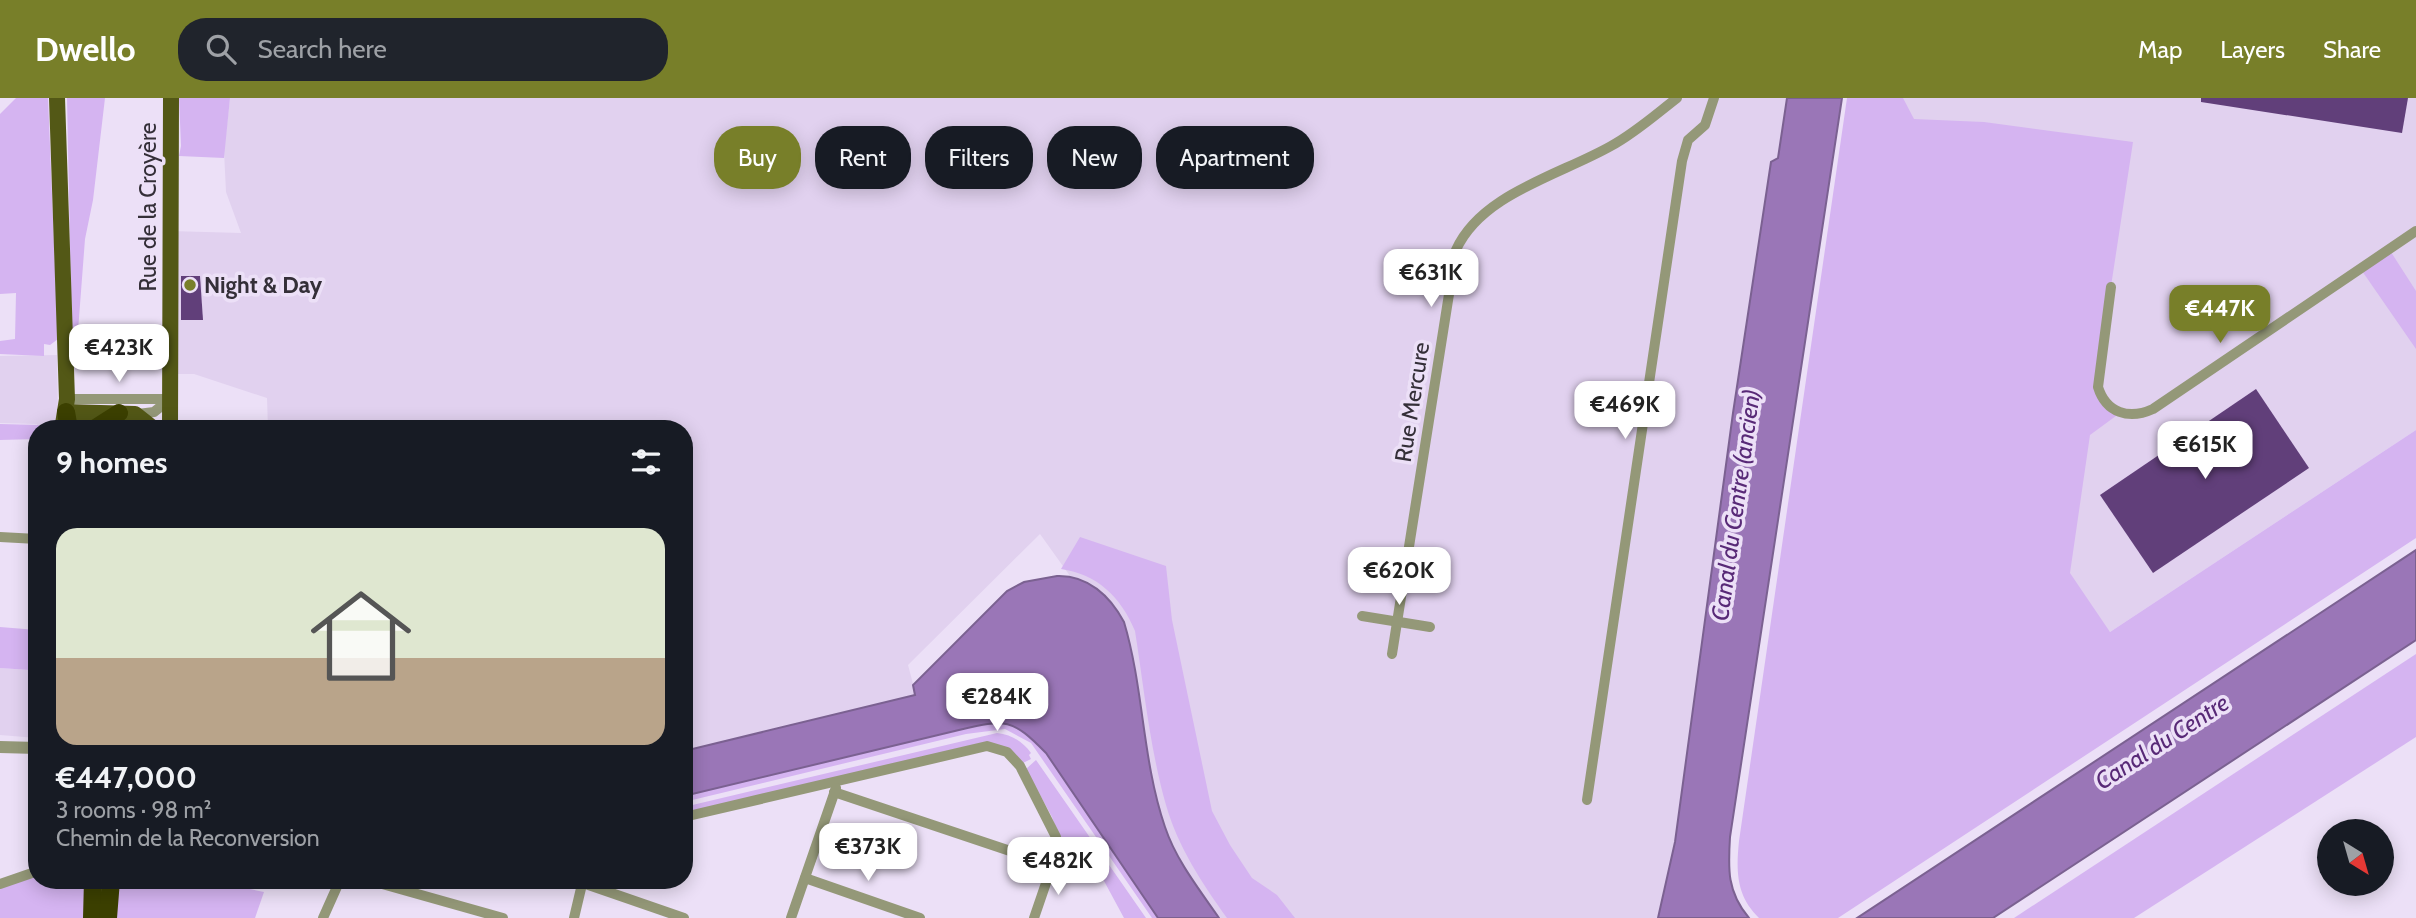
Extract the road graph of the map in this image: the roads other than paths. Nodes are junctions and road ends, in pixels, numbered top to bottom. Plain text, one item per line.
1 (57, 98) edge
2 (171, 98) edge
3 (1676, 98) edge
4 (1714, 98) edge
5 (2416, 231) edge
6 (2111, 287) dead end
7 (170, 399) junction
8 (127, 413) junction
9 (66, 417) edge
10 (112, 420) edge
11 (139, 420) edge
12 (170, 420) edge
13 (0, 537) edge
14 (28, 539) edge
15 (1362, 616) dead end
16 (1396, 622) junction
17 (1430, 627) dead end
18 (1392, 654) dead end
19 (0, 747) edge
20 (28, 748) edge
21 (838, 781) junction
22 (834, 792) junction
23 (1587, 800) dead end
24 (693, 815) edge
25 (1052, 865) junction
26 (28, 874) edge
27 (805, 878) junction
28 (0, 884) edge
29 (93, 889) edge
30 (110, 889) edge
31 (336, 889) edge
32 (400, 889) edge
33 (579, 889) edge
34 (602, 889) edge
35 (92, 918) edge
36 (108, 918) edge
37 (323, 918) edge
38 (503, 918) edge
39 (574, 918) edge
40 (684, 918) edge
41 (791, 918) edge
42 (920, 918) edge
43 (1034, 918) edge

1 - 9 main road
2 - 7 main road, Rue de la Croyère
3 - 16 street, Rue Mercure
4 - 23 street
5 - 6 street
7 - 8 street
7 - 9 street
7 - 12 main road, Rue de la Croyère
8 - 9 main road
8 - 10 highway
8 - 11 main road
13 - 14 street
15 - 16 street
16 - 17 street
16 - 18 street, Rue Mercure
19 - 20 street
21 - 22 street
21 - 24 street
21 - 25 street
22 - 25 street
22 - 27 street
25 - 43 street
26 - 28 street
27 - 41 street
27 - 42 street
29 - 35 highway
30 - 36 highway
31 - 37 street
32 - 38 street
33 - 39 street
34 - 40 street

